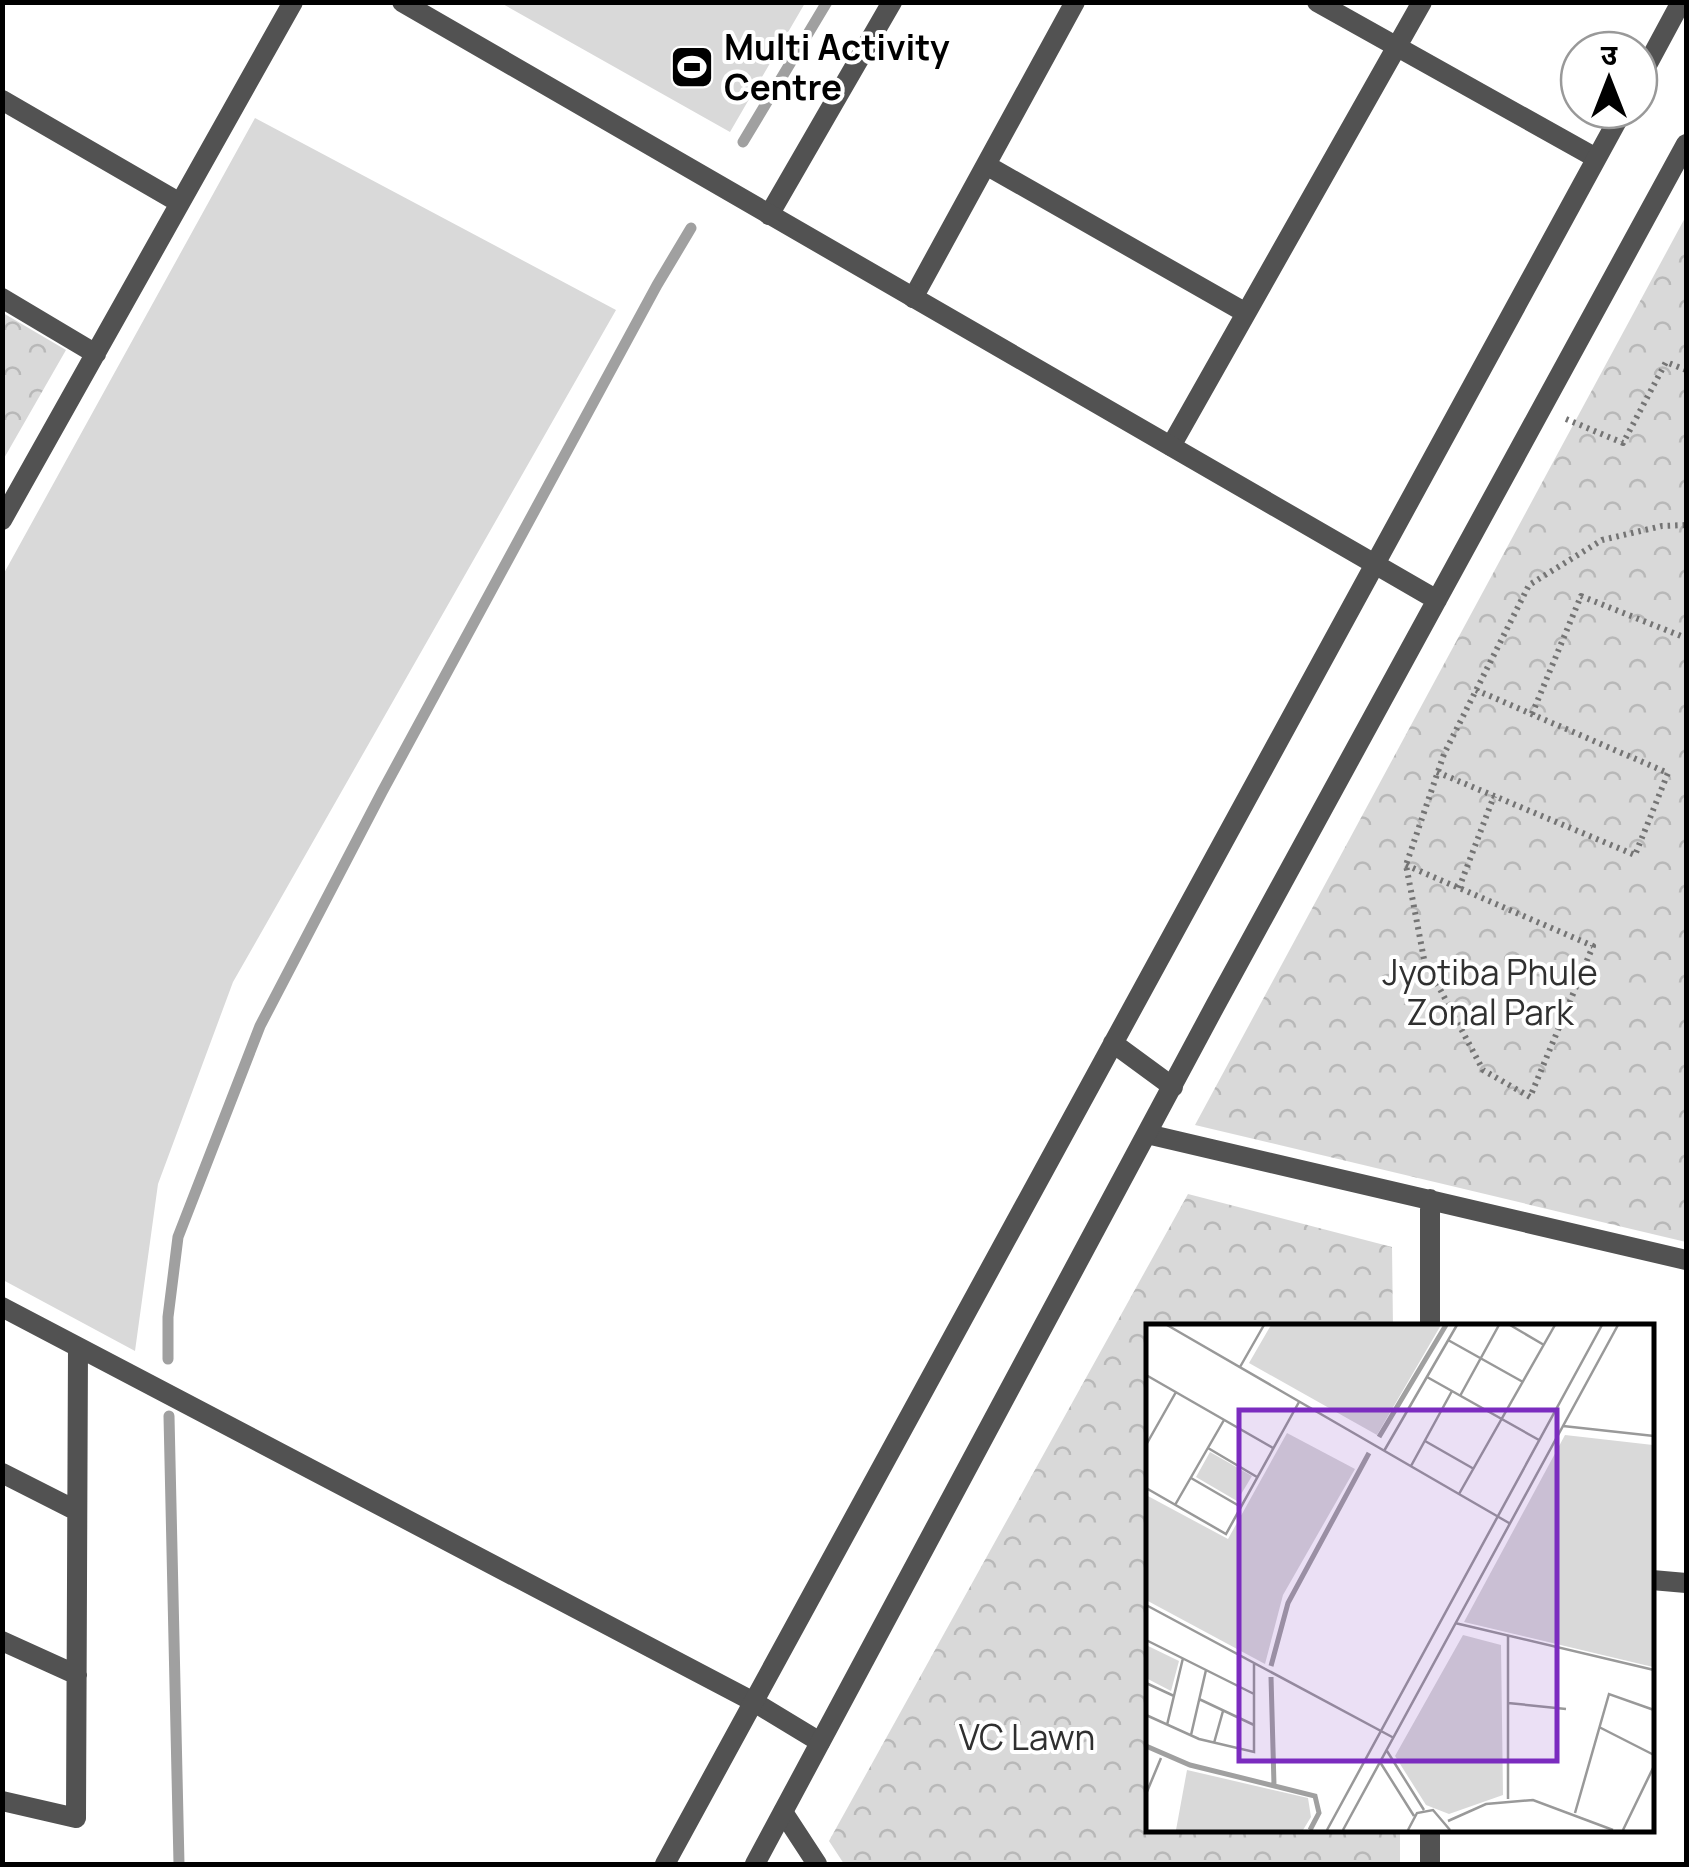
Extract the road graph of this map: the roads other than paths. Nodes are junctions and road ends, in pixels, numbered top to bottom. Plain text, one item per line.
1 (292, 2) edge
2 (402, 2) edge
3 (892, 2) edge
4 (1076, 2) edge
5 (1317, 2) edge
6 (1422, 2) edge
7 (1682, 2) edge
8 (1659, 44) edge
9 (1397, 47) junction
10 (2, 100) edge
11 (1612, 130) edge
12 (1686, 144) edge
13 (1596, 158) junction
14 (986, 165) junction
15 (180, 203) junction
16 (769, 215) junction
17 (2, 298) edge
18 (913, 298) junction
19 (1246, 314) junction
20 (96, 354) junction
21 (1170, 446) junction
22 (4, 514) edge
23 (1374, 564) junction
24 (1437, 600) junction
25 (1113, 1044) junction
26 (1173, 1086) junction
27 (1147, 1134) junction
28 (1430, 1199) junction
29 (1686, 1260) edge
30 (2, 1307) edge
31 (1430, 1324) edge
32 (78, 1348) junction
33 (2, 1473) edge
34 (77, 1512) junction
35 (1654, 1580) edge
36 (1686, 1583) edge
37 (2, 1641) edge
38 (76, 1676) junction
39 (754, 1702) junction
40 (820, 1742) junction
41 (2, 1802) edge
42 (783, 1812) junction
43 (1430, 1832) edge
44 (665, 1864) edge
45 (755, 1864) edge
46 (816, 1864) edge
47 (1430, 1864) edge

1 - 15 street
2 - 16 street
3 - 16 street
4 - 14 street
5 - 9 street
6 - 9 street
7 - 8 street
9 - 13 street
9 - 19 street
10 - 15 street
11 - 13 street
12 - 24 street
13 - 23 street
14 - 18 street
14 - 19 street
15 - 20 street
16 - 18 street
17 - 20 street
18 - 21 street
19 - 21 street
20 - 22 street
21 - 23 street
23 - 24 street
23 - 25 street
24 - 26 street
25 - 26 street
25 - 39 street
26 - 27 street
27 - 28 street
27 - 40 street
28 - 29 street
28 - 31 street
30 - 32 street
32 - 34 street
32 - 39 street
33 - 34 street
34 - 38 street
35 - 36 street
37 - 38 street
38 - 41 street
39 - 40 street
39 - 44 street
40 - 42 street
42 - 45 street
42 - 46 street
43 - 47 street

